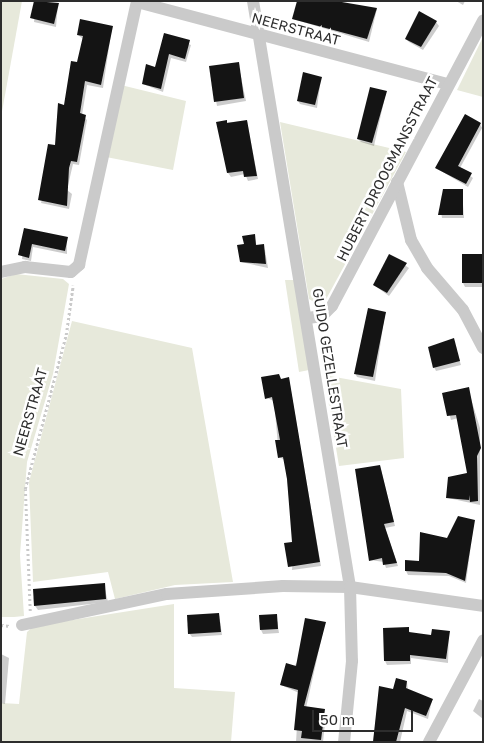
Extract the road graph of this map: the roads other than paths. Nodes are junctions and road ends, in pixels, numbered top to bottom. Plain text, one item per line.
1 (137, 1) edge
2 (253, 1) edge
3 (483, 21) edge
4 (258, 34) junction
5 (448, 84) junction
6 (397, 182) junction
7 (1, 272) edge
8 (308, 318) junction
9 (483, 348) edge
10 (350, 587) junction
11 (483, 606) edge
12 (27, 623) road end
13 (483, 641) edge
14 (344, 742) edge
15 (429, 742) edge

1 - 4 street, NEERSTRAAT
1 - 7 street, NEERSTRAAT
2 - 4 street, GUIDO GEZELLESTRAAT
3 - 5 street, HUBERT DROOGMANSSTRAAT
4 - 5 street, NEERSTRAAT
4 - 8 street, GUIDO GEZELLESTRAAT
5 - 6 street, HUBERT DROOGMANSSTRAAT
6 - 8 street, HUBERT DROOGMANSSTRAAT
6 - 9 street
8 - 10 street, GUIDO GEZELLESTRAAT
10 - 11 street
10 - 12 street
10 - 14 street, GUIDO GEZELLESTRAAT
13 - 15 street

